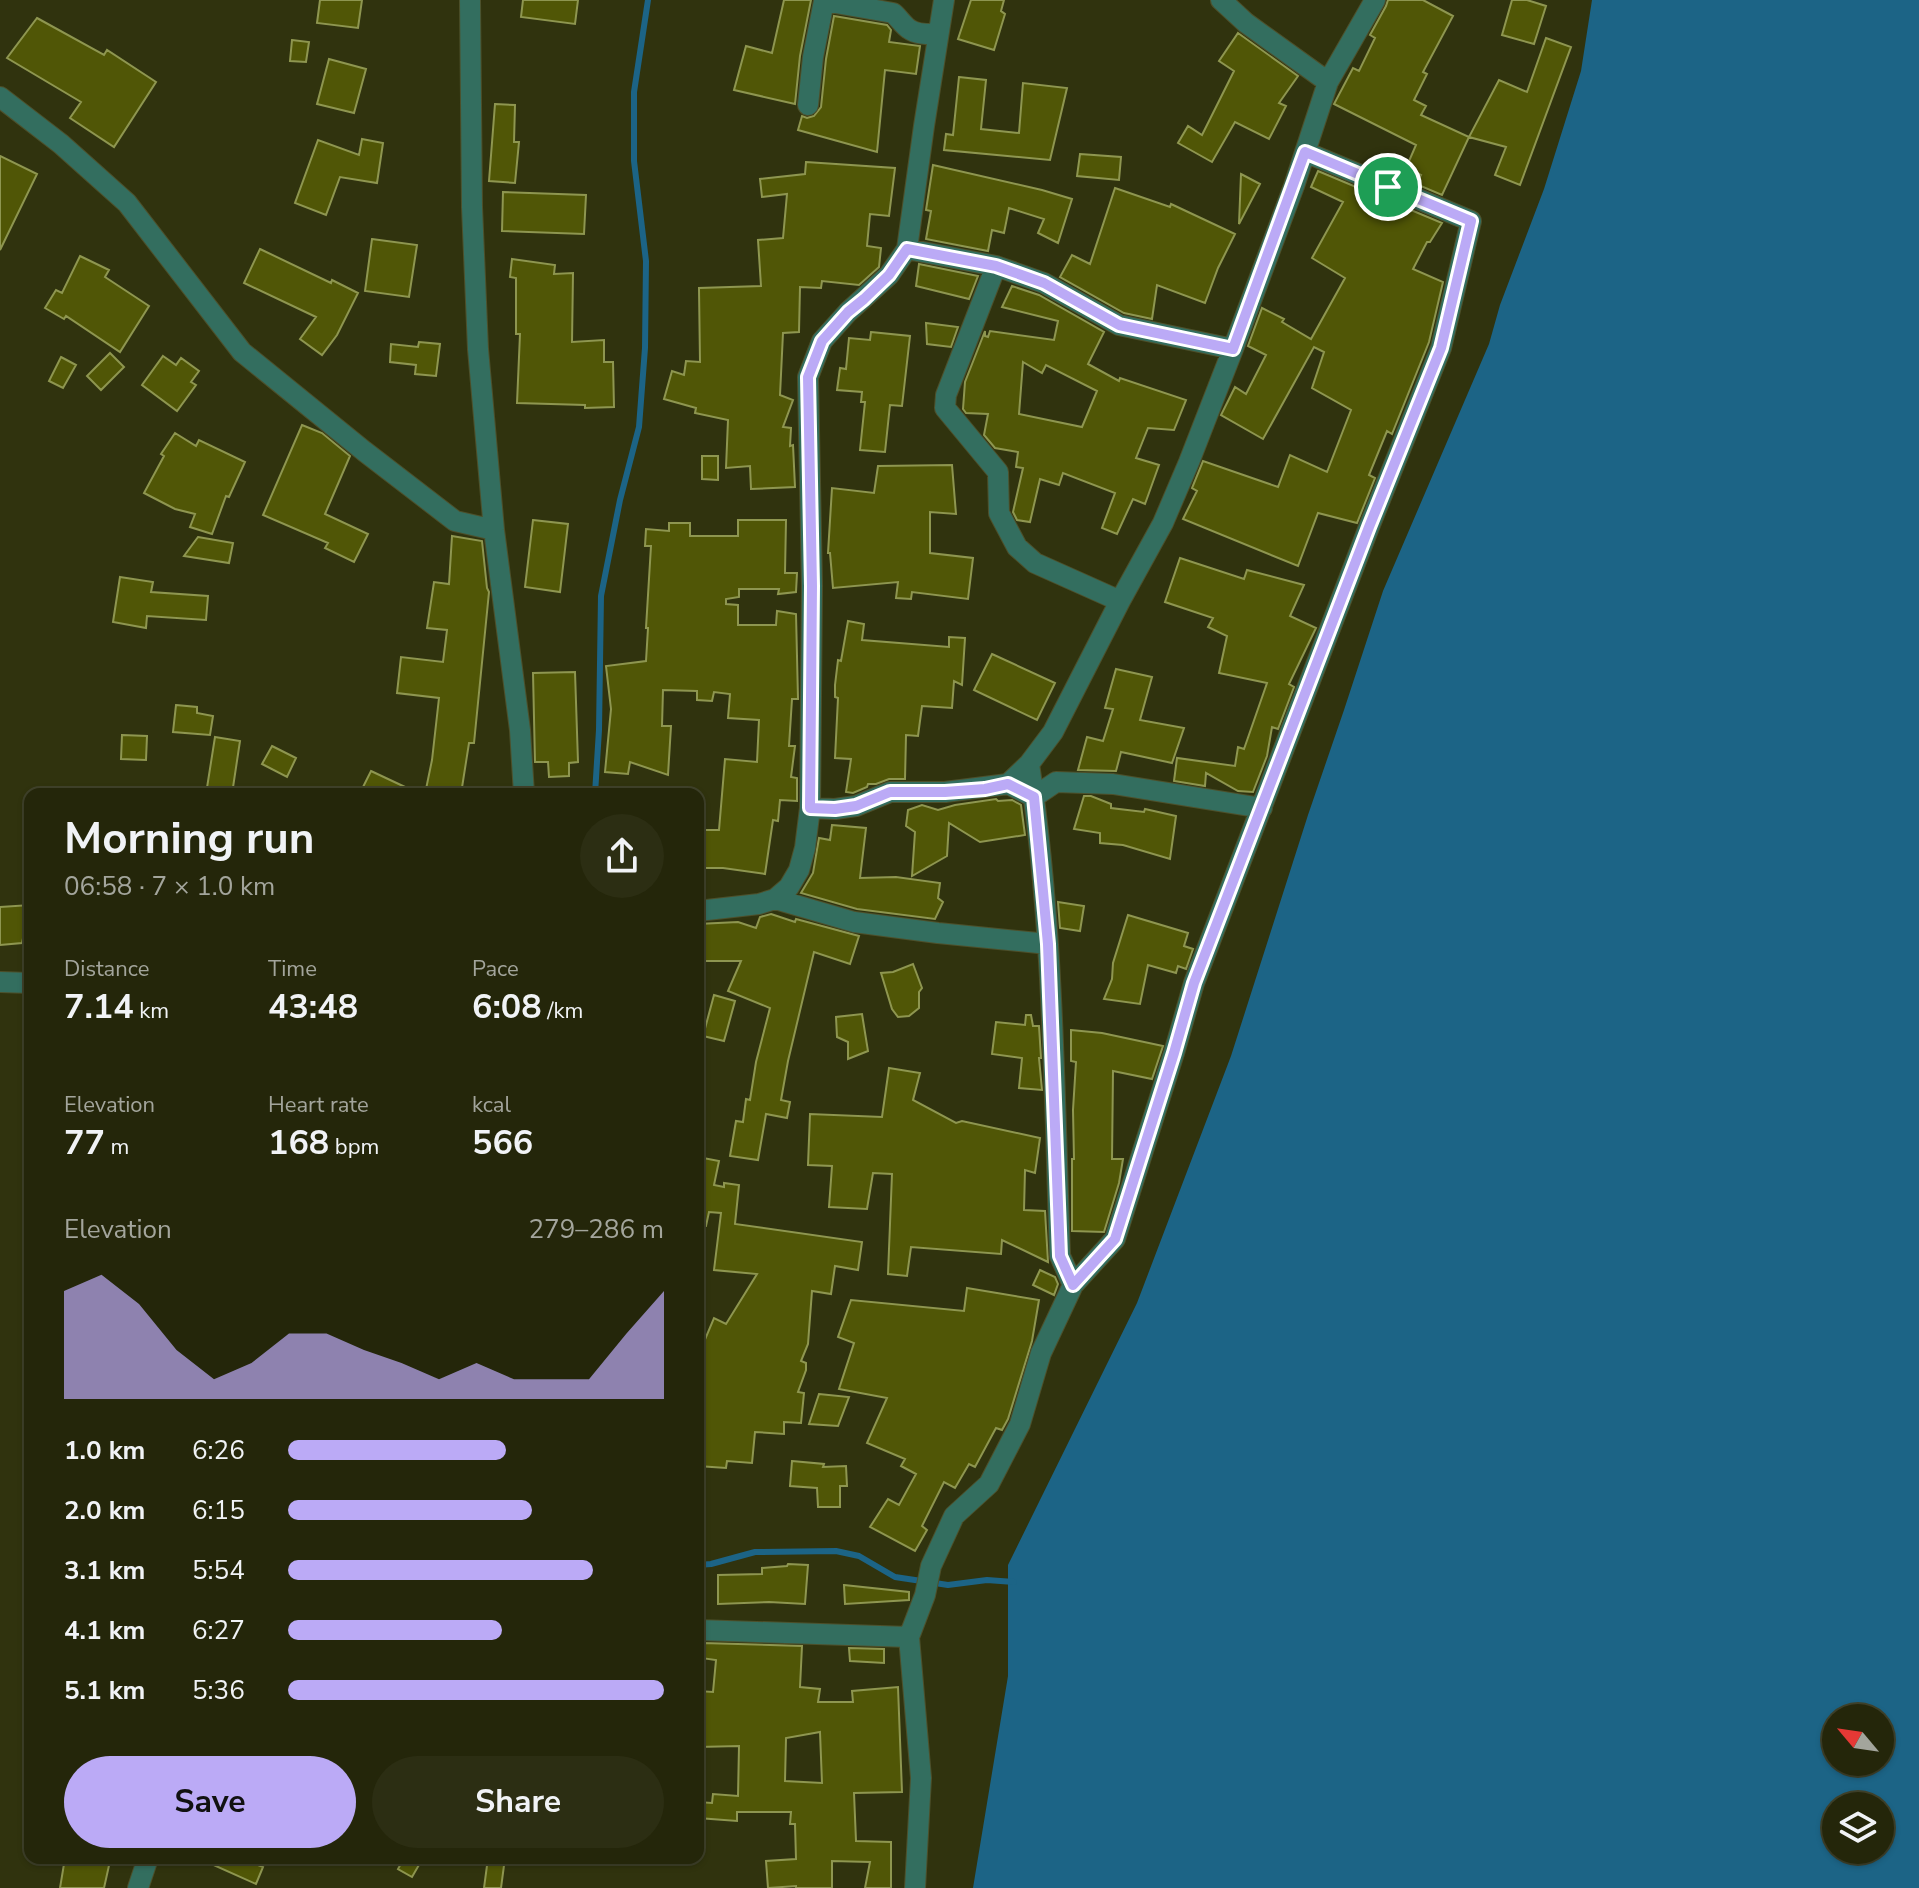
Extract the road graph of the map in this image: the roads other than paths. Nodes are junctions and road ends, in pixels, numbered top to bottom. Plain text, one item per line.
1 (470, 0) edge
2 (824, 0) edge
3 (944, 0) edge
4 (1221, 0) edge
5 (1375, 0) edge
6 (938, 34) junction
7 (1328, 82) junction
8 (0, 97) edge
9 (808, 105) dead end
10 (1305, 152) junction
11 (907, 249) junction
12 (996, 266) junction
13 (1233, 349) junction
14 (494, 530) junction
15 (1120, 601) junction
16 (1029, 764) junction
17 (1008, 784) junction
18 (524, 788) edge
19 (1034, 797) junction
20 (810, 808) junction
21 (1262, 808) junction
22 (775, 899) junction
23 (704, 910) edge
24 (1048, 944) junction
25 (0, 982) edge
26 (24, 983) edge
27 (1073, 1285) junction
28 (704, 1630) edge
29 (909, 1637) junction
30 (146, 1864) edge
31 (138, 1888) edge
32 (915, 1888) edge

1 - 14 street
2 - 6 street
2 - 9 street
3 - 6 street
4 - 7 street
5 - 7 street
6 - 11 street
7 - 10 street
8 - 14 street
10 - 13 street
10 - 21 street
11 - 12 street
11 - 20 street
12 - 13 street
12 - 15 street
13 - 15 street
14 - 18 street
15 - 16 street
16 - 17 street
16 - 19 street
17 - 19 street
17 - 20 street
19 - 21 street
19 - 24 street
20 - 22 street
21 - 27 street
22 - 23 street
22 - 24 street
24 - 27 street
25 - 26 street
27 - 29 street
28 - 29 street
29 - 32 street
30 - 31 street

